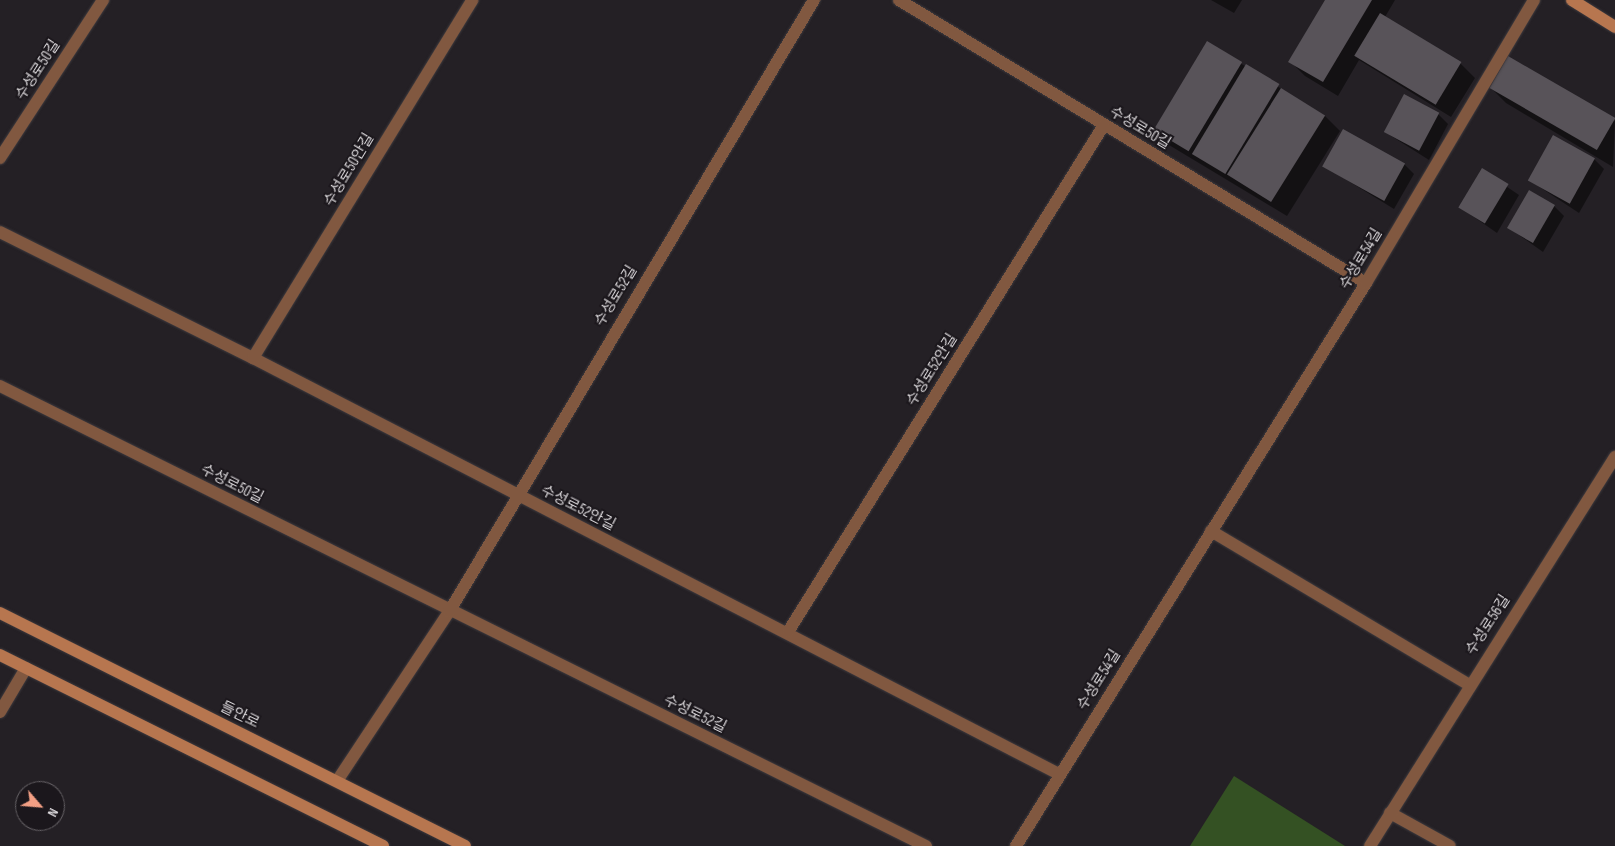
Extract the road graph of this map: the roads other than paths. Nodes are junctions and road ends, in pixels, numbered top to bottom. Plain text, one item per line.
1 (103, 0) edge
2 (472, 0) edge
3 (814, 0) edge
4 (899, 0) edge
5 (1534, 0) edge
6 (1572, 0) edge
7 (1615, 26) edge
8 (1104, 126) junction
9 (0, 158) edge
10 (0, 232) edge
11 (1366, 283) junction
12 (253, 358) junction
13 (0, 386) edge
14 (1615, 457) edge
15 (515, 495) junction
16 (1210, 531) junction
17 (449, 612) junction
18 (0, 613) edge
19 (788, 632) junction
20 (0, 655) edge
21 (26, 668) junction
22 (1469, 685) junction
23 (0, 712) edge
24 (1059, 774) junction
25 (337, 780) junction
26 (1390, 813) junction
27 (384, 846) edge
28 (466, 846) edge
29 (926, 846) edge
30 (1016, 846) edge
31 (1370, 846) edge
32 (1450, 846) edge

1 - 9 street, 수성로50길
2 - 12 street, 수성로50안길
3 - 15 street, 수성로52길
4 - 8 street, 수성로50길
5 - 11 street, 수성로54길
6 - 7 main road
8 - 11 street, 수성로50길
8 - 19 street, 수성로52안길
10 - 12 street
11 - 16 street, 수성로54길
12 - 15 street
13 - 17 street, 수성로50길
14 - 22 street, 수성로56길
15 - 17 street, 수성로52길
15 - 19 street, 수성로52안길
16 - 22 street
16 - 24 street, 수성로54길
17 - 25 street, 수성로52길
17 - 29 street, 수성로52길
18 - 25 main road, 들안로
19 - 24 street, 수성로52안길
20 - 21 main road
21 - 23 street
21 - 27 main road
22 - 26 street, 수성로56길
24 - 30 street, 수성로54길
25 - 28 main road, 들안로
26 - 31 street, 수성로56길
26 - 32 street

